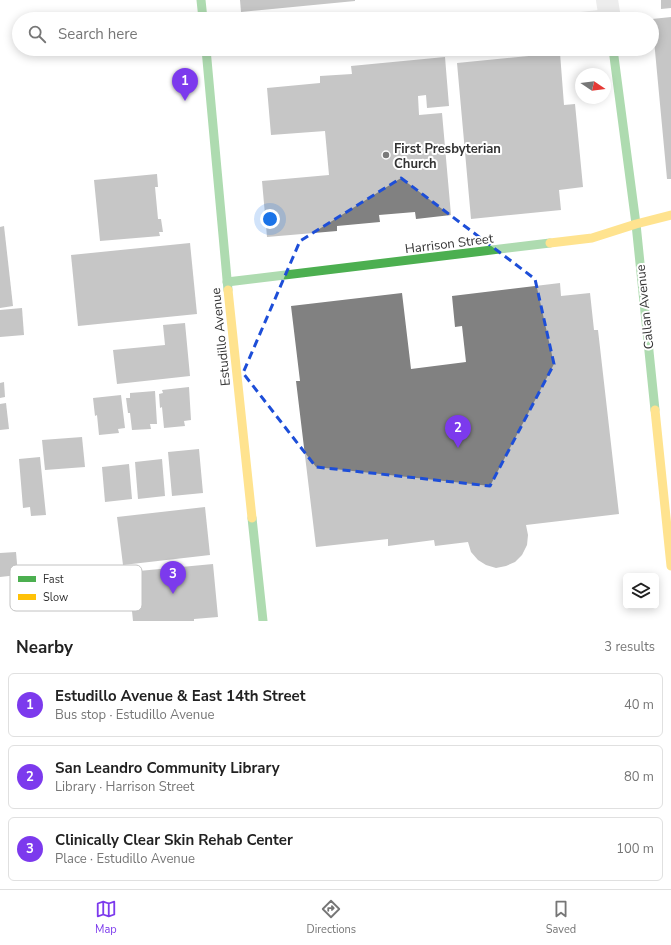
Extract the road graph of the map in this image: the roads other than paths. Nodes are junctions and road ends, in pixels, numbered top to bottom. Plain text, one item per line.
1 (201, 0) edge
2 (202, 12) edge
3 (207, 56) edge
4 (614, 56) edge
5 (671, 215) edge
6 (636, 224) junction
7 (227, 282) junction
8 (671, 566) edge
9 (264, 621) edge

1 - 2 street
3 - 7 street, Estudillo Avenue
4 - 6 street, Callan Avenue
5 - 6 street, Harrison Street
6 - 7 street, Harrison Street
6 - 8 street, Callan Avenue
7 - 9 street, Estudillo Avenue

